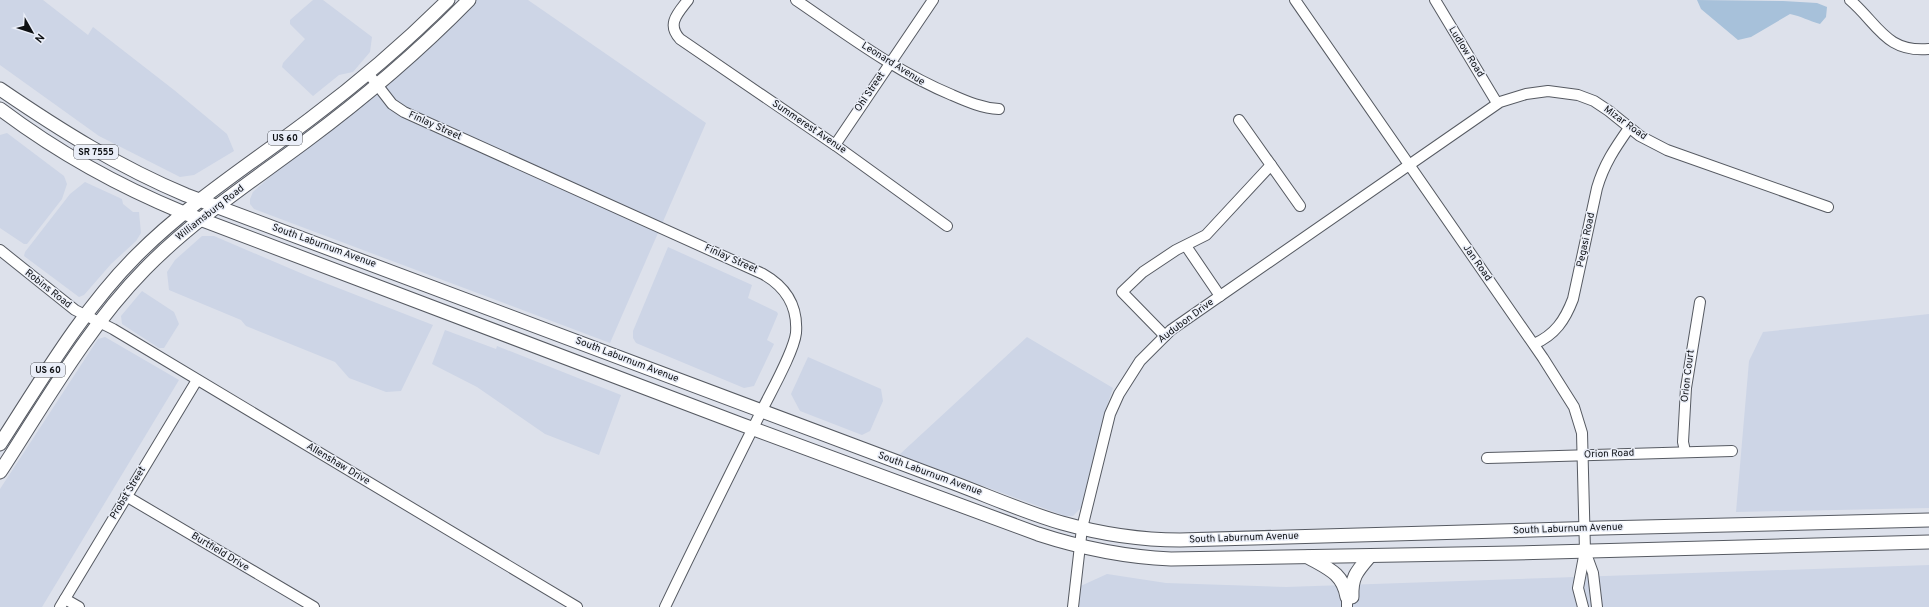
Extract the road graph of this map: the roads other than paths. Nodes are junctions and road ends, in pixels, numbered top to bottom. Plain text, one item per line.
1 (448, 0) edge
2 (470, 0) edge
3 (688, 0) edge
4 (796, 0) edge
5 (932, 0) edge
6 (1295, 0) edge
7 (1435, 0) edge
8 (1850, 0) edge
9 (1929, 49) edge
10 (890, 62) junction
11 (368, 73) junction
12 (377, 86) junction
13 (0, 89) edge
14 (1497, 103) junction
15 (0, 109) edge
16 (999, 109) dead end
17 (1239, 120) dead end
18 (1629, 128) junction
19 (835, 145) junction
20 (1271, 165) junction
21 (1409, 166) junction
22 (200, 200) junction
23 (1300, 206) dead end
24 (217, 207) junction
25 (1828, 207) dead end
26 (184, 213) junction
27 (201, 219) junction
28 (947, 226) dead end
29 (1186, 246) junction
30 (0, 250) edge
31 (1220, 296) junction
32 (1700, 302) dead end
33 (85, 316) junction
34 (99, 322) junction
35 (1165, 336) junction
36 (1534, 344) junction
37 (197, 380) junction
38 (761, 412) junction
39 (753, 429) junction
40 (0, 444) edge
41 (1685, 451) junction
42 (1732, 451) dead end
43 (1582, 455) junction
44 (1487, 458) dead end
45 (0, 472) edge
46 (126, 496) junction
47 (1929, 520) edge
48 (1082, 528) junction
49 (1584, 528) junction
50 (1929, 542) edge
51 (1080, 546) junction
52 (1585, 551) junction
53 (1370, 556) junction
54 (1308, 557) junction
55 (1350, 602) edge
56 (62, 603) edge
57 (79, 607) edge
58 (314, 607) edge
59 (577, 607) edge
60 (665, 607) edge
61 (1073, 607) edge
62 (1583, 607) edge
63 (1597, 607) edge

1 - 11 main road, Williamsburg Road / US 60
2 - 12 main road, Williamsburg Road / US 60
3 - 19 street, Summerest Avenue
4 - 10 street, Leonard Avenue
5 - 10 street, Ohl Street
6 - 21 street, Jan Road
7 - 14 street, Ludlow Road
8 - 9 street
10 - 16 street, Leonard Avenue
10 - 19 street, Ohl Street
11 - 12 street, Finlay Street
11 - 22 main road, Williamsburg Road / US 60
12 - 24 main road, Williamsburg Road / US 60
12 - 38 street, Finlay Street
13 - 22 main road, South Laburnum Avenue / SR 7555
14 - 18 street, Mizar Road
14 - 21 street, Mizar Road
15 - 26 main road, South Laburnum Avenue / SR 7555
17 - 20 street
18 - 25 street, Mizar Road
18 - 36 street, Pegasi Road
19 - 28 street, Summerest Avenue
20 - 23 street
20 - 29 street
21 - 31 street, Audubon Drive
21 - 36 street, Jan Road
22 - 24 main road, South Laburnum Avenue
22 - 26 main road, Williamsburg Road / US 60
24 - 27 main road, Williamsburg Road / US 60
24 - 38 main road, South Laburnum Avenue
26 - 27 main road, South Laburnum Avenue
26 - 33 main road, Williamsburg Road / US 60
27 - 34 main road, Williamsburg Road / US 60
27 - 39 main road, South Laburnum Avenue
29 - 31 street
29 - 35 street
30 - 33 street, Robins Road
31 - 35 street, Audubon Drive
32 - 41 street, Orion Court
33 - 34 street, Robins Road
33 - 40 main road, Williamsburg Road / US 60
34 - 37 street, Allenshaw Drive
34 - 45 main road, Williamsburg Road / US 60
35 - 48 street, Audubon Drive
36 - 43 street, Jan Road
37 - 46 street, Probst Street
37 - 59 street, Allenshaw Drive
38 - 39 street, Finlay Street
38 - 48 main road, South Laburnum Avenue
39 - 51 main road, South Laburnum Avenue
39 - 60 street, Finlay Street
41 - 42 street, Orion Road
41 - 43 street, Orion Road
43 - 44 street, Orion Road
43 - 49 street, Jan Road
46 - 56 street, Probst Street
46 - 58 street, Burtfield Drive
47 - 49 main road, South Laburnum Avenue
48 - 49 main road, South Laburnum Avenue
48 - 51 street, Audubon Drive
49 - 52 street, Jan Road
50 - 52 main road, South Laburnum Avenue
51 - 54 main road, South Laburnum Avenue
51 - 61 street, Audubon Drive
52 - 53 main road, South Laburnum Avenue
52 - 62 street
52 - 63 street
53 - 54 main road, South Laburnum Avenue
53 - 55 main road
54 - 55 main road
56 - 57 street

